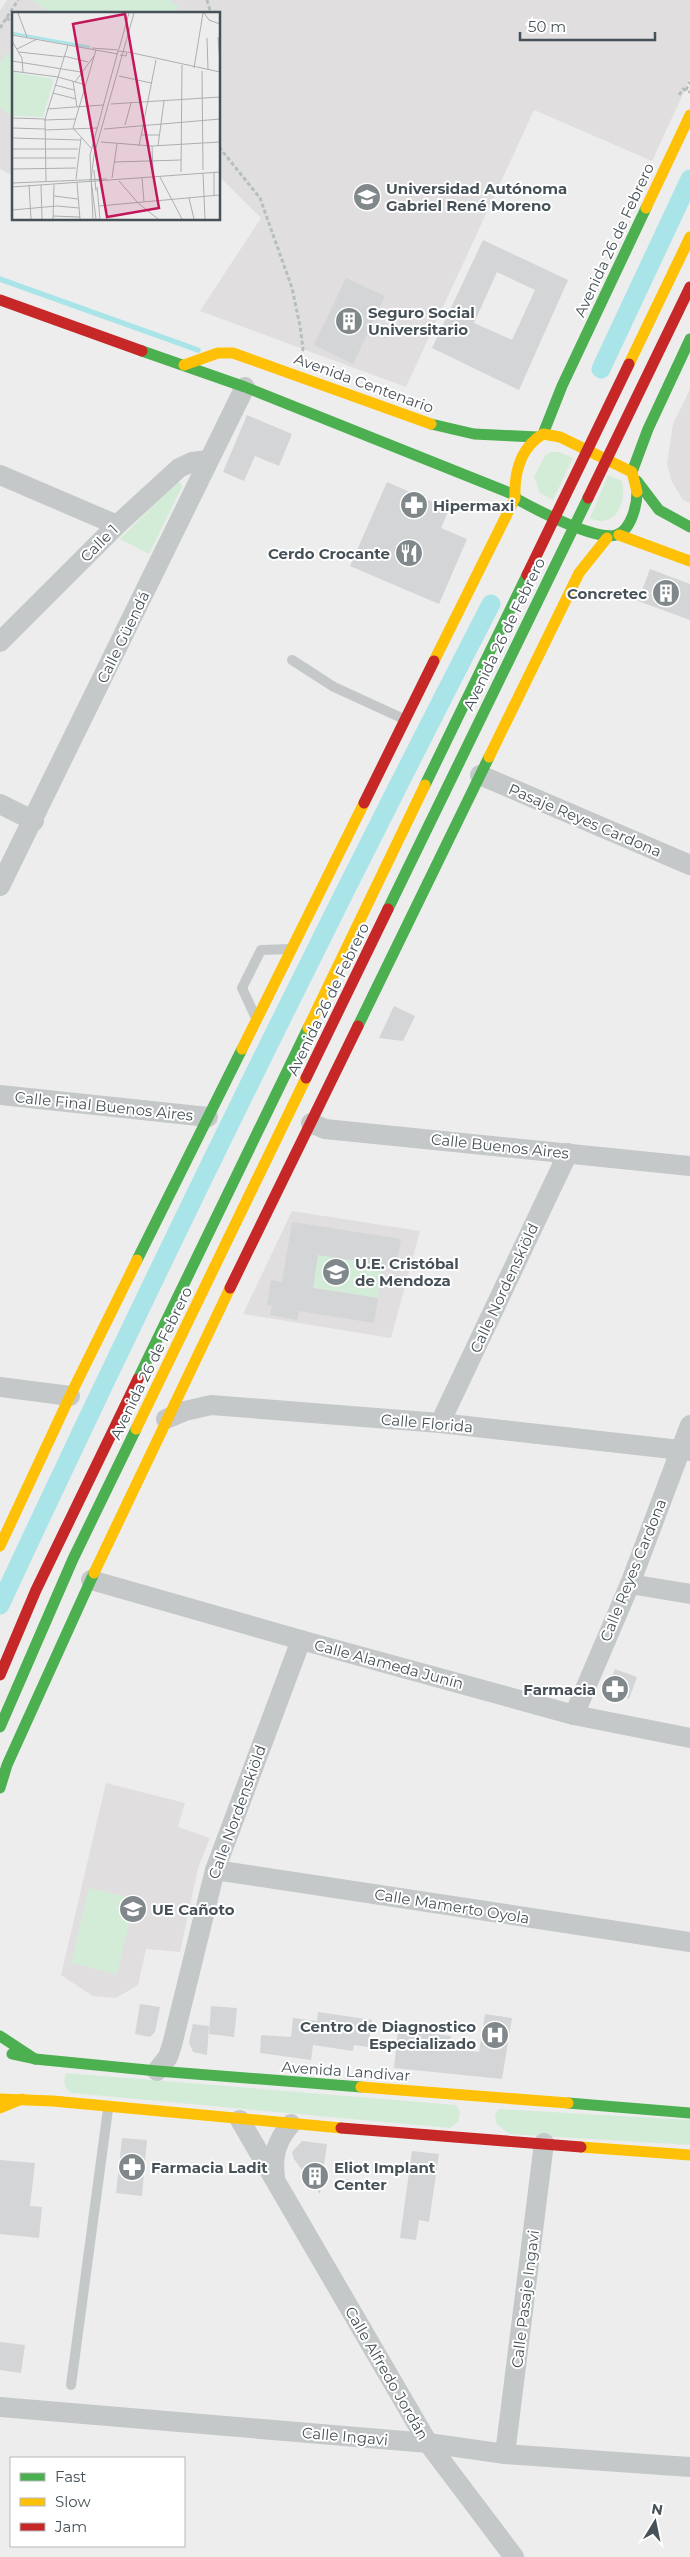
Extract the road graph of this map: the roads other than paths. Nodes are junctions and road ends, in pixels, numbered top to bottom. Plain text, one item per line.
1 (690, 115) edge
2 (690, 237) edge
3 (690, 287) edge
4 (0, 300) edge
5 (690, 339) edge
6 (184, 365) junction
7 (245, 387) junction
8 (540, 435) junction
9 (586, 449) junction
10 (607, 459) junction
11 (208, 460) junction
12 (0, 475) edge
13 (635, 477) junction
14 (515, 496) junction
15 (553, 517) junction
16 (117, 525) junction
17 (573, 525) junction
18 (690, 527) edge
19 (613, 537) junction
20 (690, 561) edge
21 (0, 641) edge
22 (292, 660) dead end
23 (406, 720) junction
24 (480, 775) junction
25 (0, 804) edge
26 (34, 821) junction
27 (690, 865) edge
28 (0, 886) edge
29 (293, 949) junction
30 (257, 1021) junction
31 (0, 1094) edge
32 (208, 1116) junction
33 (311, 1123) junction
34 (568, 1153) junction
35 (690, 1166) edge
36 (0, 1387) edge
37 (70, 1396) junction
38 (166, 1419) junction
39 (440, 1424) junction
40 (690, 1425) edge
41 (685, 1450) edge
42 (0, 1546) edge
43 (91, 1580) junction
44 (630, 1584) junction
45 (690, 1594) edge
46 (301, 1640) junction
47 (0, 1675) edge
48 (574, 1715) junction
49 (0, 1727) edge
50 (690, 1738) edge
51 (0, 1788) edge
52 (214, 1870) junction
53 (690, 1942) edge
54 (0, 2036) edge
55 (0, 2051) edge
56 (35, 2058) junction
57 (158, 2071) junction
58 (457, 2094) junction
59 (495, 2098) junction
60 (0, 2099) edge
61 (22, 2099) junction
62 (0, 2108) edge
63 (108, 2108) junction
64 (465, 2108) dead end
65 (486, 2111) dead end
66 (690, 2113) edge
67 (240, 2120) junction
68 (291, 2124) junction
69 (464, 2124) dead end
70 (486, 2127) dead end
71 (455, 2137) junction
72 (493, 2140) junction
73 (544, 2143) junction
74 (690, 2155) edge
75 (275, 2179) junction
76 (71, 2385) dead end
77 (0, 2408) edge
78 (428, 2443) junction
79 (505, 2454) junction
80 (690, 2466) edge
81 (514, 2557) edge

1 - 8 main road, Avenida 26 de Febrero
2 - 9 main road, Avenida 26 de Febrero
3 - 10 main road, Avenida 26 de Febrero
4 - 6 main road
5 - 13 main road
6 - 7 main road
6 - 8 main road, Avenida Centenario
7 - 11 street, Calle Güendá
7 - 14 main road
8 - 9 main road, Avenida Centenario
8 - 14 main road, Avenida 26 de Febrero
9 - 10 main road, Avenida Centenario
9 - 15 main road, Avenida 26 de Febrero
10 - 13 main road, Avenida Centenario
10 - 17 main road, Avenida 26 de Febrero
11 - 16 street, Calle 1
11 - 26 street, Calle Güendá
12 - 16 street
13 - 18 main road
13 - 19 main road
14 - 15 main road
14 - 23 main road
15 - 17 main road
15 - 47 main road, Avenida 26 de Febrero
16 - 21 street, Calle 1
17 - 19 main road
17 - 49 main road, Avenida 26 de Febrero
19 - 20 main road
19 - 24 main road
22 - 23 lane
23 - 29 main road
24 - 27 street, Pasaje Reyes Cardona
24 - 33 main road
25 - 26 street
26 - 28 street, Calle Güendá
29 - 30 main road
29 - 30 lane
30 - 32 main road
31 - 32 street, Calle Final Buenos Aires
32 - 37 main road
33 - 34 street, Calle Buenos Aires
33 - 38 main road
34 - 35 street, Calle Buenos Aires
34 - 39 street, Calle Nordenskiöld
36 - 37 street
37 - 42 main road
38 - 39 street, Calle Florida
38 - 43 main road
39 - 41 street, Calle Florida
40 - 41 street, Calle Reyes Cardona
41 - 44 street, Calle Reyes Cardona
43 - 46 street, Calle Alameda Junín
43 - 51 main road
44 - 45 street
44 - 48 street, Calle Reyes Cardona
46 - 48 street, Calle Alameda Junín
46 - 52 street, Calle Nordenskiöld
48 - 50 street, Calle Alameda Junín
52 - 53 street, Calle Mamerto Oyola
52 - 57 street, Calle Nordenskiöld
54 - 56 main road
55 - 56 main road, Avenida Landivar
56 - 57 main road, Avenida Landivar
57 - 58 main road, Avenida Landivar
58 - 59 main road, Avenida Landivar
58 - 64 main road
59 - 65 main road
59 - 66 main road, Avenida Landivar
60 - 61 main road
61 - 62 main road
61 - 63 main road
63 - 67 main road
63 - 76 lane
67 - 68 main road
67 - 75 street, Calle Alfredo Jordán
68 - 71 main road
68 - 75 street, Calle Alfredo Jordán
69 - 71 main road
70 - 72 main road
71 - 72 main road
72 - 73 main road
73 - 74 main road
73 - 79 street, Calle Pasaje Ingavi
75 - 78 street, Calle Alfredo Jordán
77 - 78 street, Calle Ingavi
78 - 79 street, Calle Ingavi
78 - 81 street, Calle Alfredo Jordán
79 - 80 street, Calle Ingavi

